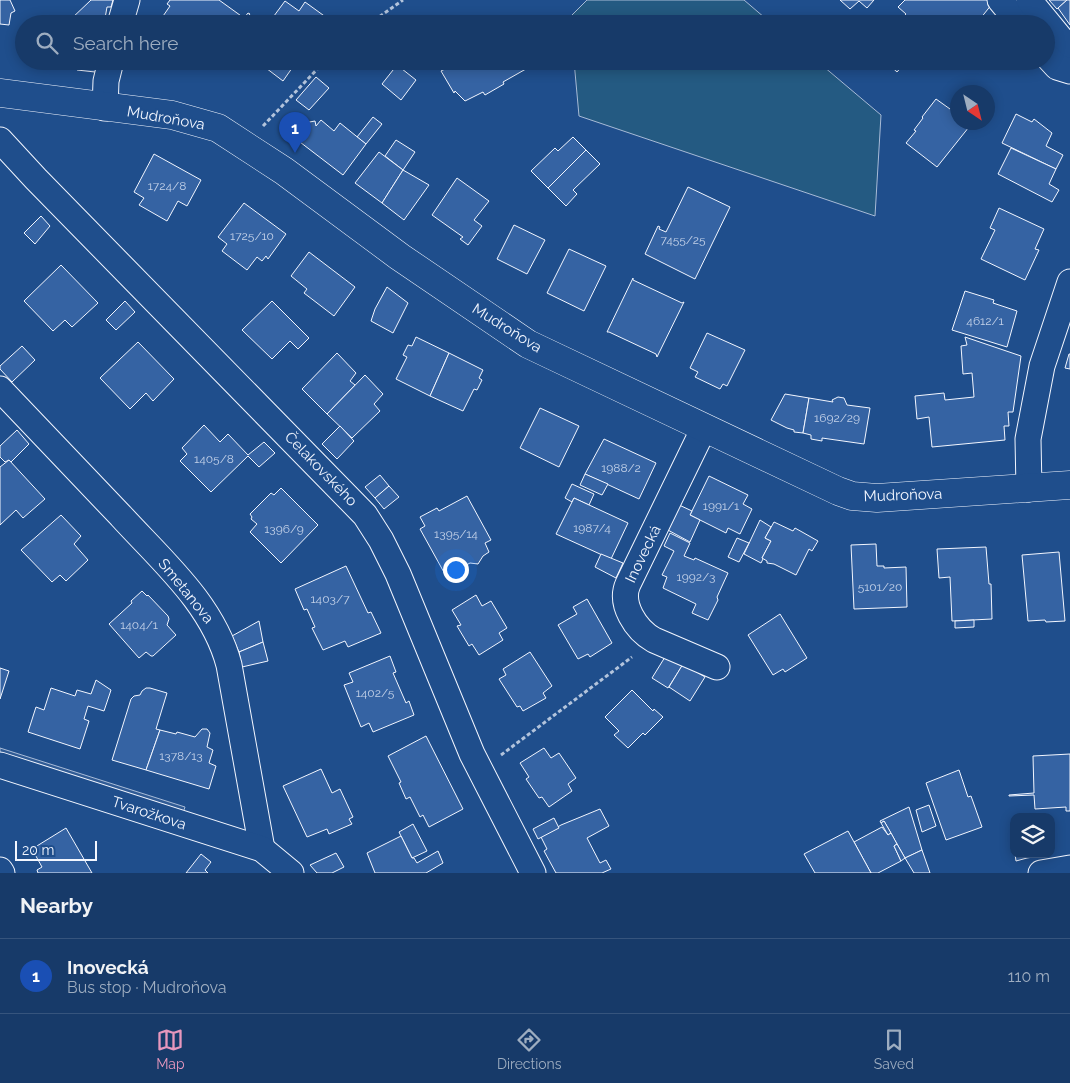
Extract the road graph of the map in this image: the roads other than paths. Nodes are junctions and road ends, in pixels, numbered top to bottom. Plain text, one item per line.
1 (1000, 0) edge
2 (1029, 0) edge
3 (1012, 15) edge
4 (1041, 15) edge
5 (1055, 32) edge
6 (1070, 53) edge
7 (1055, 65) edge
8 (109, 70) edge
9 (1070, 70) edge
10 (0, 92) edge
11 (104, 108) junction
12 (0, 140) edge
13 (1070, 282) edge
14 (0, 389) edge
15 (704, 428) junction
16 (1070, 485) edge
17 (1029, 488) junction
18 (717, 667) dead end
19 (0, 765) edge
20 (262, 849) junction
21 (1070, 868) edge
22 (291, 873) edge
23 (533, 873) edge
24 (1041, 873) edge

1 - 3 street
2 - 4 street
5 - 6 street
7 - 9 street
8 - 11 street
10 - 11 street, Mudroňova
11 - 15 street, Mudroňova
12 - 23 street, Čelakovského
13 - 17 street
14 - 20 street, Smetanova
15 - 17 street, Mudroňova
15 - 18 street, Inovecká
16 - 17 street, Mudroňova
19 - 20 street, Tvarožkova
20 - 22 street, Tvarožkova
21 - 24 street

